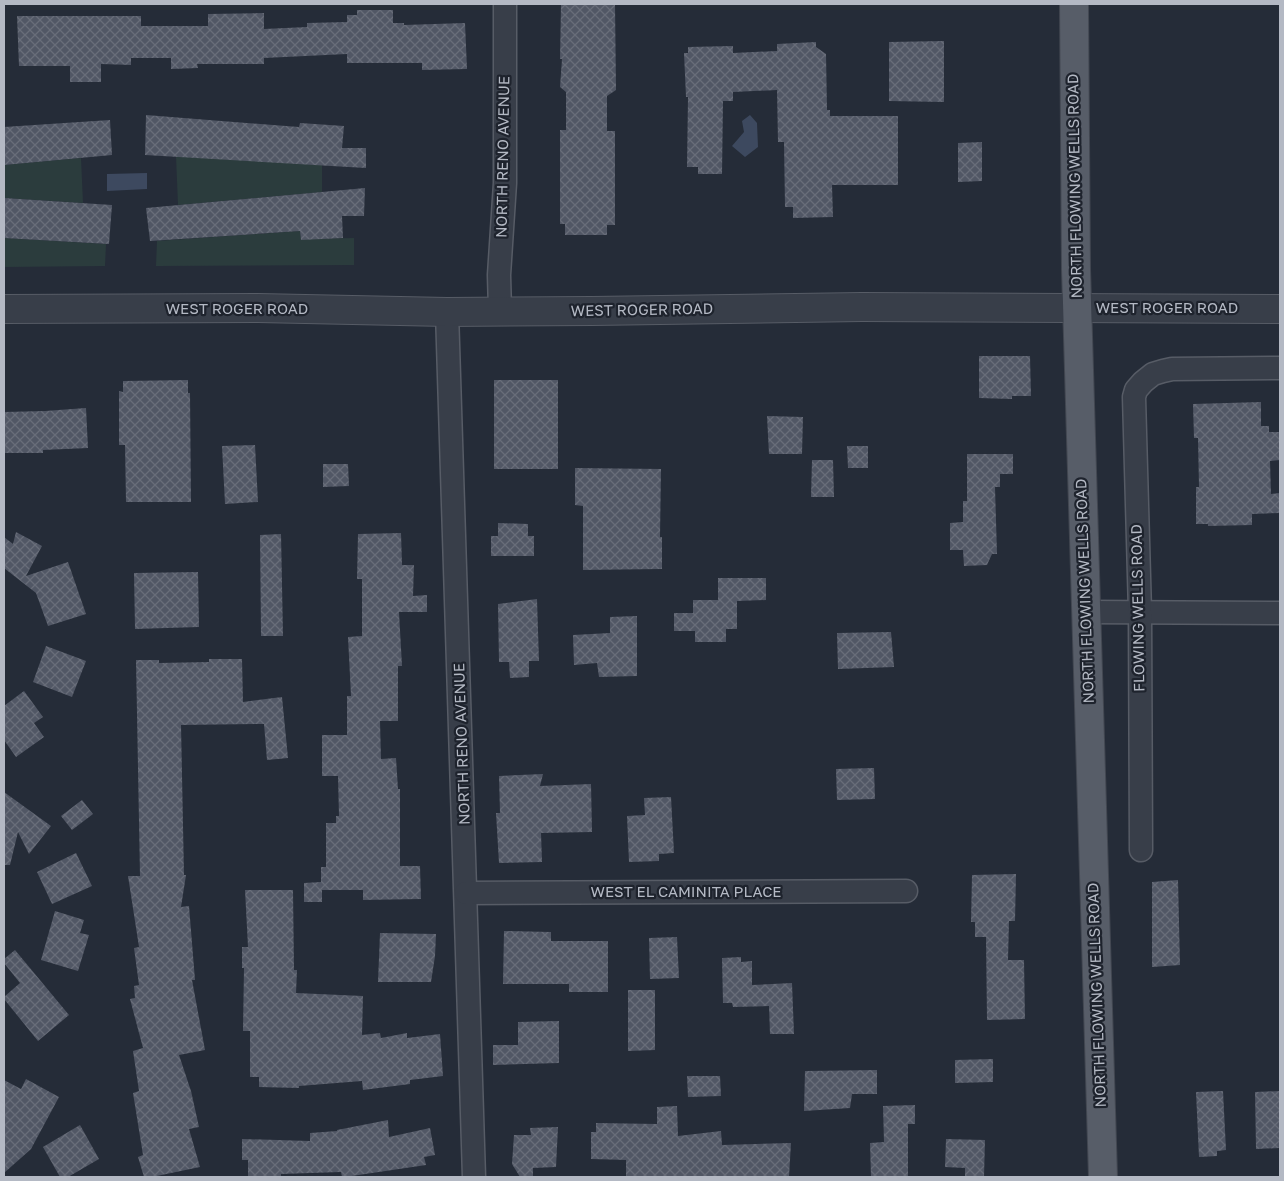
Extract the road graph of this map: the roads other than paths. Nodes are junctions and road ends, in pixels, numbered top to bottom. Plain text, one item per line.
1 (505, 4) edge
2 (1074, 4) edge
3 (1077, 308) junction
4 (4, 309) edge
5 (1280, 309) edge
6 (500, 311) junction
7 (447, 312) junction
8 (1280, 368) edge
9 (1086, 612) junction
10 (1140, 612) junction
11 (1280, 613) edge
12 (1141, 850) dead end
13 (906, 891) dead end
14 (466, 894) junction
15 (474, 1177) edge
16 (1103, 1177) edge

1 - 6 street, NORTH RENO AVENUE
2 - 3 main road, NORTH FLOWING WELLS ROAD
3 - 5 street, WEST ROGER ROAD
3 - 6 street, WEST ROGER ROAD
3 - 9 main road, NORTH FLOWING WELLS ROAD
4 - 7 street, WEST ROGER ROAD
6 - 7 street, WEST ROGER ROAD
7 - 14 street, NORTH RENO AVENUE
8 - 10 street, FLOWING WELLS ROAD
9 - 10 street
9 - 16 main road, NORTH FLOWING WELLS ROAD
10 - 11 street
10 - 12 street, FLOWING WELLS ROAD
13 - 14 street, WEST EL CAMINITA PLACE
14 - 15 street, NORTH RENO AVENUE

